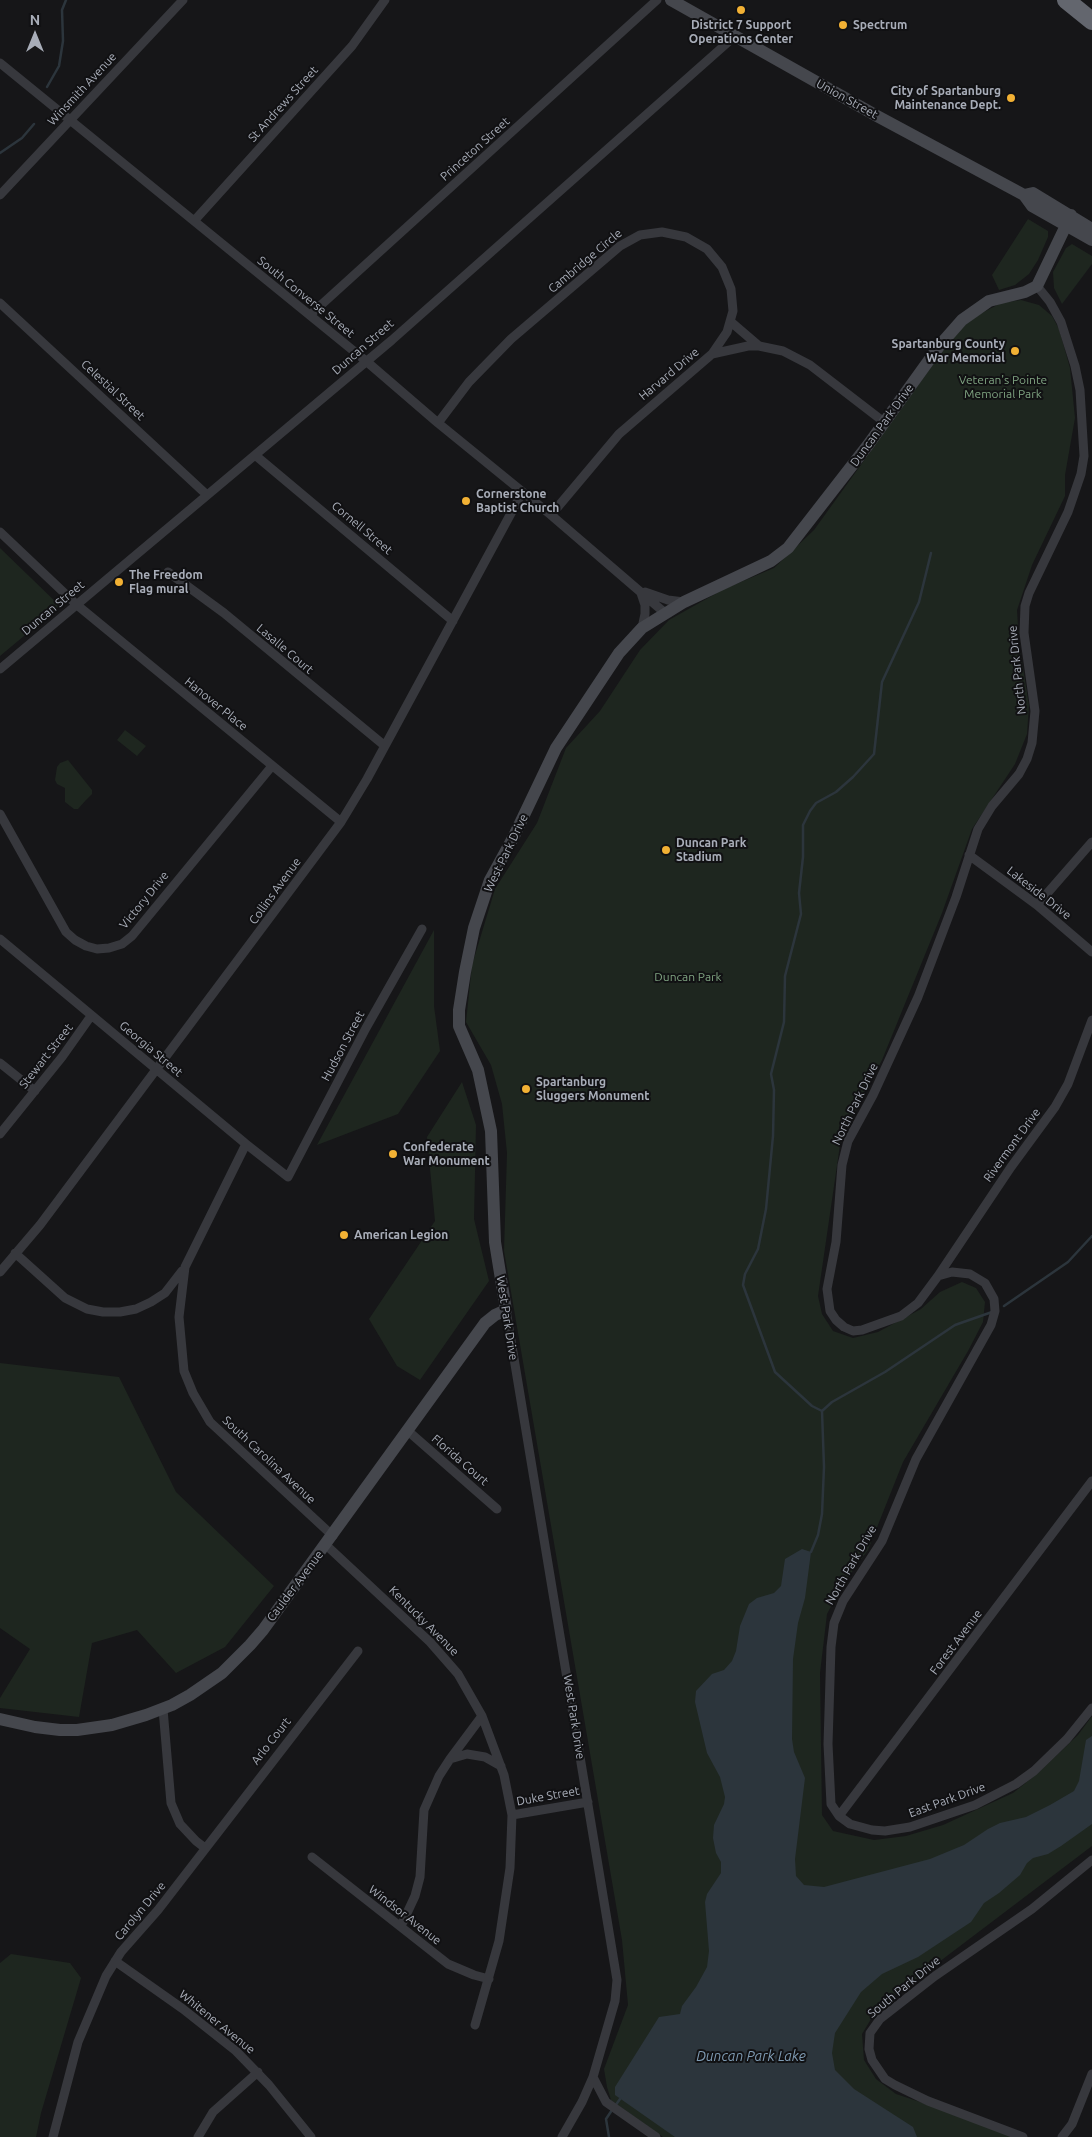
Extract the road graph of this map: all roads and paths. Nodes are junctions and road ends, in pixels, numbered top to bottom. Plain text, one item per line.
1 (183, 0) edge
2 (385, 0) edge
3 (657, 0) edge
4 (671, 0) edge
5 (1066, 0) edge
6 (1092, 21) edge
7 (736, 36) junction
8 (0, 63) edge
9 (70, 120) junction
10 (0, 195) edge
11 (194, 221) junction
12 (1069, 221) junction
13 (1092, 229) edge
14 (1092, 240) edge
15 (1037, 286) junction
16 (0, 303) edge
17 (310, 315) junction
18 (731, 322) junction
19 (760, 346) junction
20 (712, 354) junction
21 (366, 361) junction
22 (884, 422) junction
23 (438, 423) junction
24 (255, 455) junction
25 (522, 493) junction
26 (207, 495) junction
27 (551, 515) junction
28 (0, 532) edge
29 (168, 572) dead end
30 (640, 590) junction
31 (684, 602) junction
32 (77, 604) junction
33 (665, 613) junction
34 (453, 621) junction
35 (642, 628) junction
36 (0, 669) edge
37 (385, 746) junction
38 (272, 766) junction
39 (0, 814) edge
40 (341, 822) junction
41 (1092, 842) edge
42 (970, 855) junction
43 (1036, 905) junction
44 (422, 929) dead end
45 (0, 940) edge
46 (1092, 952) edge
47 (92, 1016) junction
48 (1092, 1020) edge
49 (0, 1063) edge
50 (156, 1070) junction
51 (35, 1090) junction
52 (0, 1134) edge
53 (246, 1144) junction
54 (288, 1177) joint
55 (15, 1253) junction
56 (185, 1266) junction
57 (0, 1272) edge
58 (938, 1276) junction
59 (506, 1310) junction
60 (408, 1431) junction
61 (1092, 1481) edge
62 (497, 1509) dead end
63 (329, 1540) junction
64 (358, 1651) dead end
65 (1092, 1708) edge
66 (163, 1709) junction
67 (482, 1716) junction
68 (0, 1719) edge
69 (450, 1759) junction
70 (501, 1766) junction
71 (588, 1802) junction
72 (512, 1816) junction
73 (839, 1816) junction
74 (205, 1848) junction
75 (312, 1857) dead end
76 (1092, 1860) edge
77 (401, 1926) junction
78 (115, 1961) junction
79 (489, 1979) junction
80 (475, 2024) dead end
81 (258, 2072) junction
82 (1092, 2074) edge
83 (593, 2077) junction
84 (53, 2137) edge
85 (198, 2137) edge
86 (311, 2137) edge
87 (562, 2137) edge
88 (656, 2137) edge
89 (1023, 2137) edge
90 (1062, 2137) edge

1 - 9 street, Winsmith Avenue
2 - 11 street, St Andrews Street
3 - 17 street, Princeton Street
4 - 7 street, Union Street
5 - 6 highway
7 - 12 street, Union Street
7 - 21 street, Duncan Street
8 - 9 street, South Converse Street
9 - 10 street, Winsmith Avenue
9 - 11 street, South Converse Street
11 - 17 street, South Converse Street
12 - 13 street, Union Street
12 - 14 street, Union Street
12 - 15 street
15 - 22 street, Duncan Park Drive
15 - 42 street, North Park Drive
16 - 26 street, Celestial Street
17 - 21 street, South Converse Street
18 - 19 street
18 - 20 street, Cambridge Circle
18 - 23 street, Cambridge Circle
19 - 20 street, Harvard Drive
19 - 22 street, Harvard Drive
20 - 27 street, Harvard Drive
21 - 23 street, South Converse Street
21 - 24 street, Duncan Street
22 - 31 street, Duncan Park Drive
23 - 25 street, South Converse Street
24 - 26 street, Duncan Street
24 - 34 street, Cornell Street
25 - 27 street, South Converse Street
25 - 34 street, Collins Avenue
26 - 32 street, Duncan Street
27 - 30 street, South Converse Street
28 - 32 street, Hanover Place
29 - 37 street, Lasalle Court
30 - 31 street, South Converse Street
30 - 33 street, South Converse Street
30 - 35 street
31 - 33 street, Duncan Park Drive
32 - 36 street, Duncan Street
32 - 38 street, Hanover Place
33 - 35 street, West Park Drive
34 - 37 street, Collins Avenue
35 - 59 street, West Park Drive
37 - 40 street, Collins Avenue
38 - 39 street, Victory Drive
38 - 40 street, Hanover Place
40 - 50 street, Collins Avenue
41 - 43 street
42 - 43 street, Lakeside Drive
42 - 58 street, North Park Drive
43 - 46 street, Lakeside Drive
44 - 54 street, Hudson Street
45 - 47 street, Georgia Street
47 - 50 street, Georgia Street
47 - 51 street, Stewart Street
48 - 58 street, Rivermont Drive
49 - 51 street
50 - 53 street, Georgia Street
50 - 55 street, Collins Avenue
51 - 52 street, Stewart Street
53 - 54 street, Georgia Street
53 - 56 street, South Carolina Avenue
55 - 56 street
55 - 57 street, Collins Avenue
56 - 63 street, South Carolina Avenue
58 - 73 street, North Park Drive
59 - 60 street, Caulder Avenue
59 - 71 street, West Park Drive
60 - 62 street, Florida Court
60 - 63 street, Caulder Avenue
61 - 73 street, Forest Avenue
63 - 66 street, Caulder Avenue
63 - 67 street, Kentucky Avenue
64 - 74 street, Arlo Court
65 - 73 street, East Park Drive
66 - 68 street, Caulder Avenue
66 - 74 street
67 - 69 street
67 - 70 street, Kentucky Avenue
69 - 70 street
69 - 77 street
70 - 72 street, Kentucky Avenue
71 - 72 street, Duke Street
71 - 83 street, West Park Drive
72 - 79 street
74 - 78 street, Carolyn Drive
75 - 77 street, Windsor Avenue
76 - 89 street, South Park Drive
77 - 79 street, Windsor Avenue
78 - 81 street, Whitener Avenue
78 - 84 street, Carolyn Drive
79 - 80 street
81 - 85 street
81 - 86 street, Whitener Avenue
82 - 90 street
83 - 87 street
83 - 88 street

